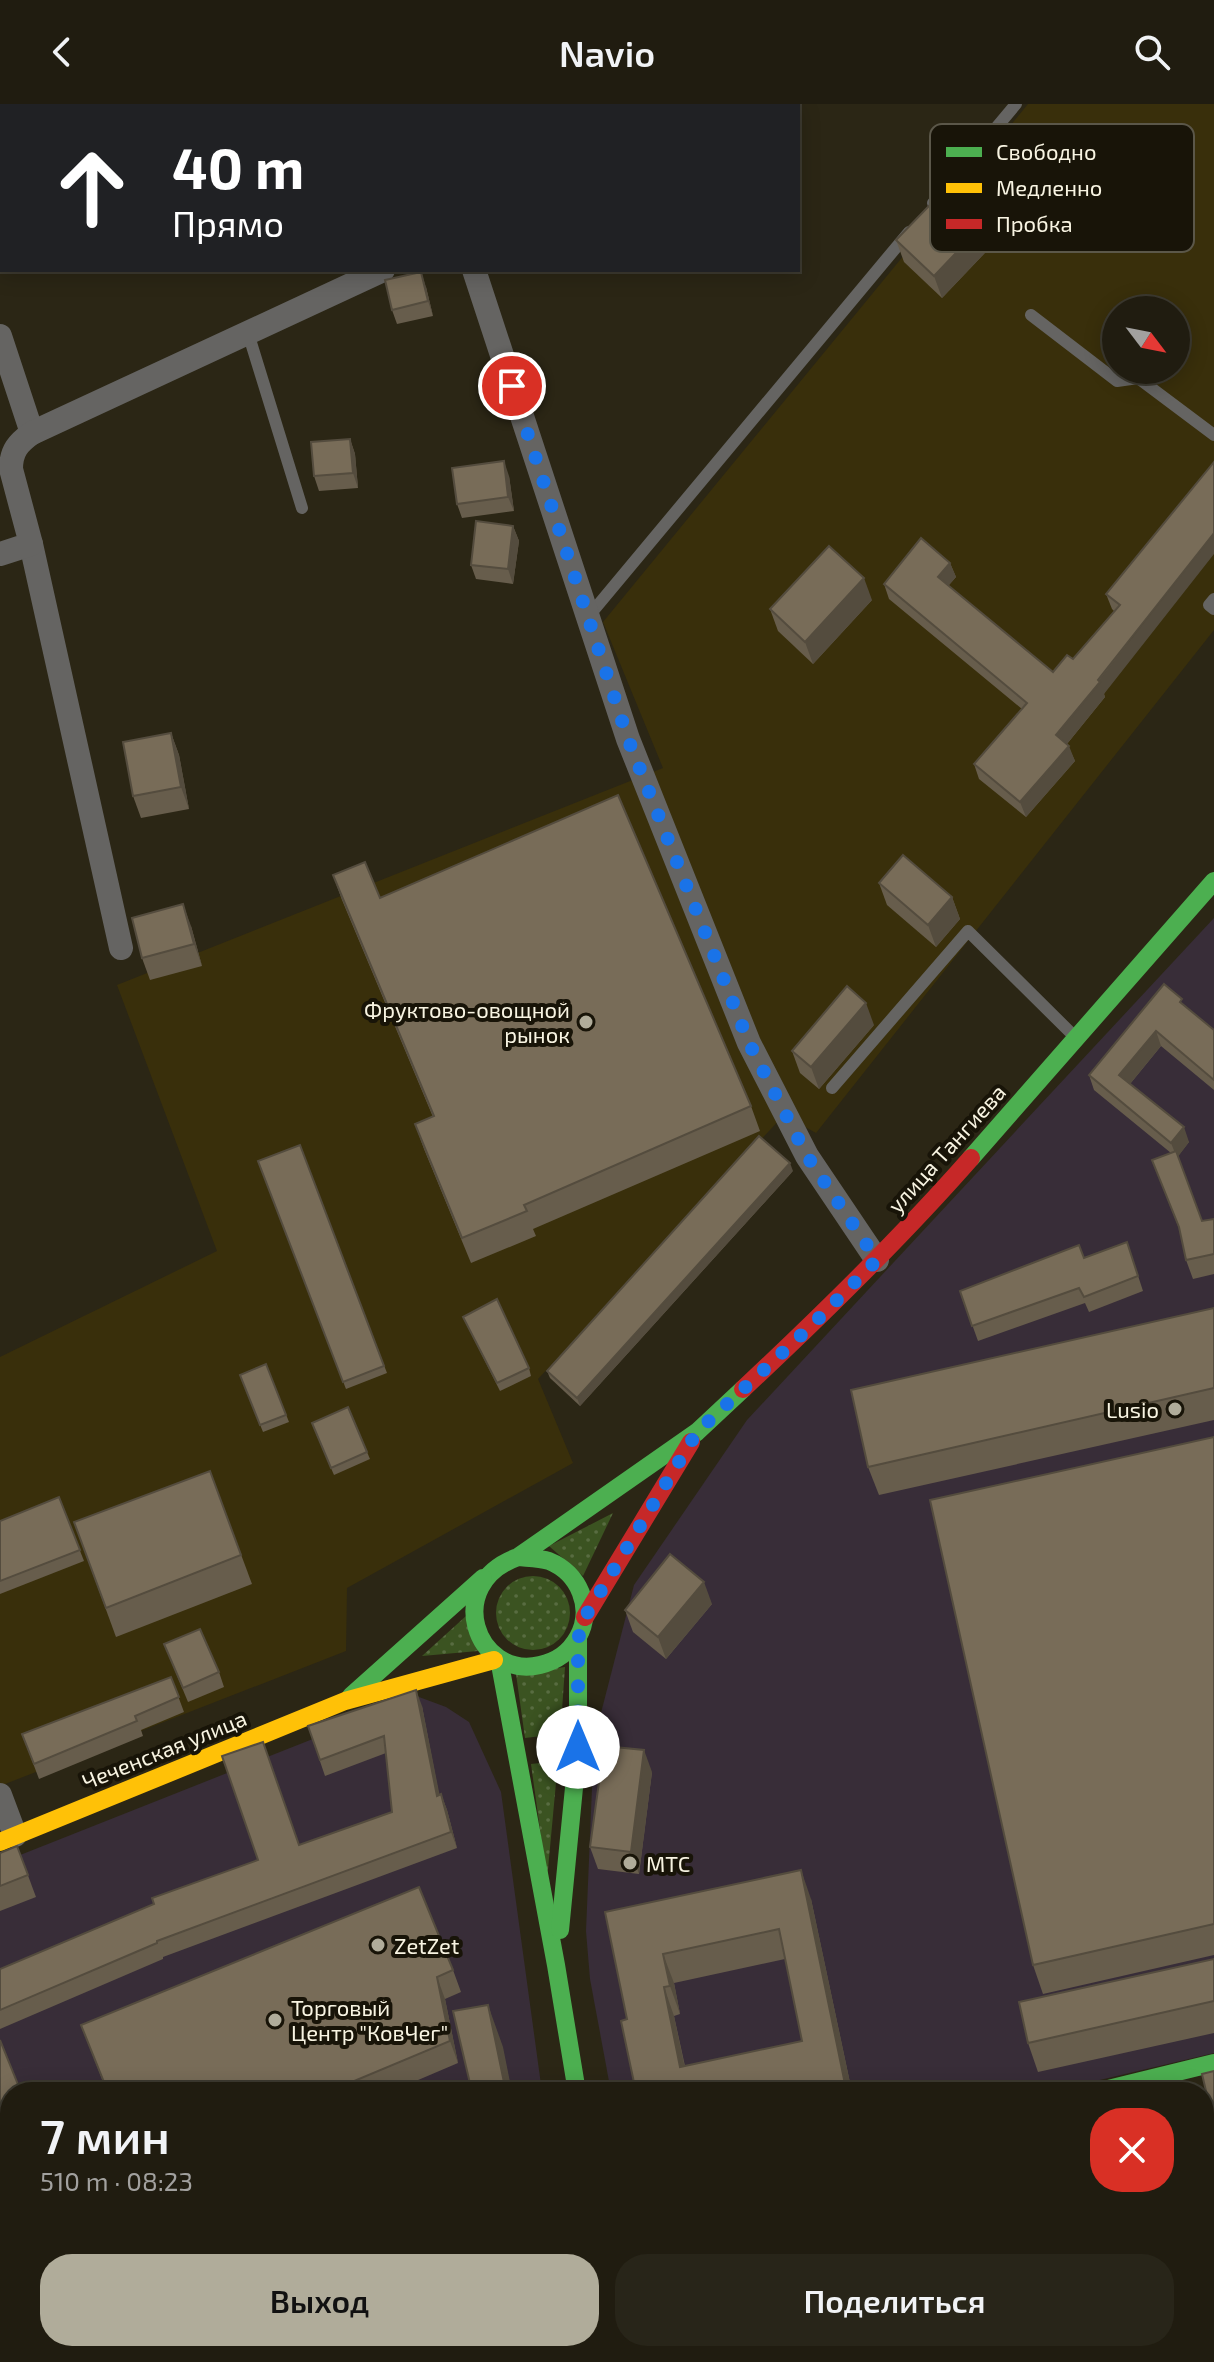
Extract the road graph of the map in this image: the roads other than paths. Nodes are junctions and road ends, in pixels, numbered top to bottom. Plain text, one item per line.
1 (1016, 104) edge
2 (999, 124) edge
3 (930, 207) edge
4 (924, 214) edge
5 (914, 226) edge
6 (379, 272) edge
7 (475, 272) edge
8 (1031, 315) dead end
9 (248, 333) junction
10 (0, 336) edge
11 (32, 433) junction
12 (1214, 435) edge
13 (302, 508) dead end
14 (31, 544) junction
15 (0, 554) edge
16 (1214, 599) edge
17 (1214, 609) edge
18 (588, 617) junction
19 (1214, 881) edge
20 (121, 948) dead end
21 (1076, 1038) junction
22 (832, 1088) dead end
23 (877, 1260) junction
24 (697, 1432) junction
25 (518, 1557) junction
26 (485, 1577) junction
27 (585, 1617) junction
28 (578, 1639) junction
29 (499, 1659) junction
30 (345, 1701) junction
31 (0, 1795) edge
32 (8, 1838) edge
33 (556, 1965) junction
34 (1214, 2063) edge
35 (575, 2082) edge
36 (1137, 2082) edge

1 - 2 lane
3 - 4 lane
5 - 18 lane
6 - 9 street
7 - 18 street
8 - 12 lane
9 - 11 street
9 - 13 lane
10 - 11 street
11 - 14 street
14 - 15 street
14 - 20 street
16 - 17 lane
18 - 23 street
19 - 21 main road, улица Тангиева
21 - 22 lane
21 - 23 main road, улица Тангиева
23 - 24 main road, улица Тангиева
24 - 25 main road
24 - 27 main road
25 - 26 main road
25 - 27 main road
26 - 29 main road
26 - 30 main road, Чеченская улица
27 - 28 main road
28 - 29 main road
28 - 33 main road
29 - 30 main road, Чеченская улица
29 - 33 main road
30 - 32 main road, Чеченская улица
31 - 32 street
33 - 35 main road
34 - 36 main road

